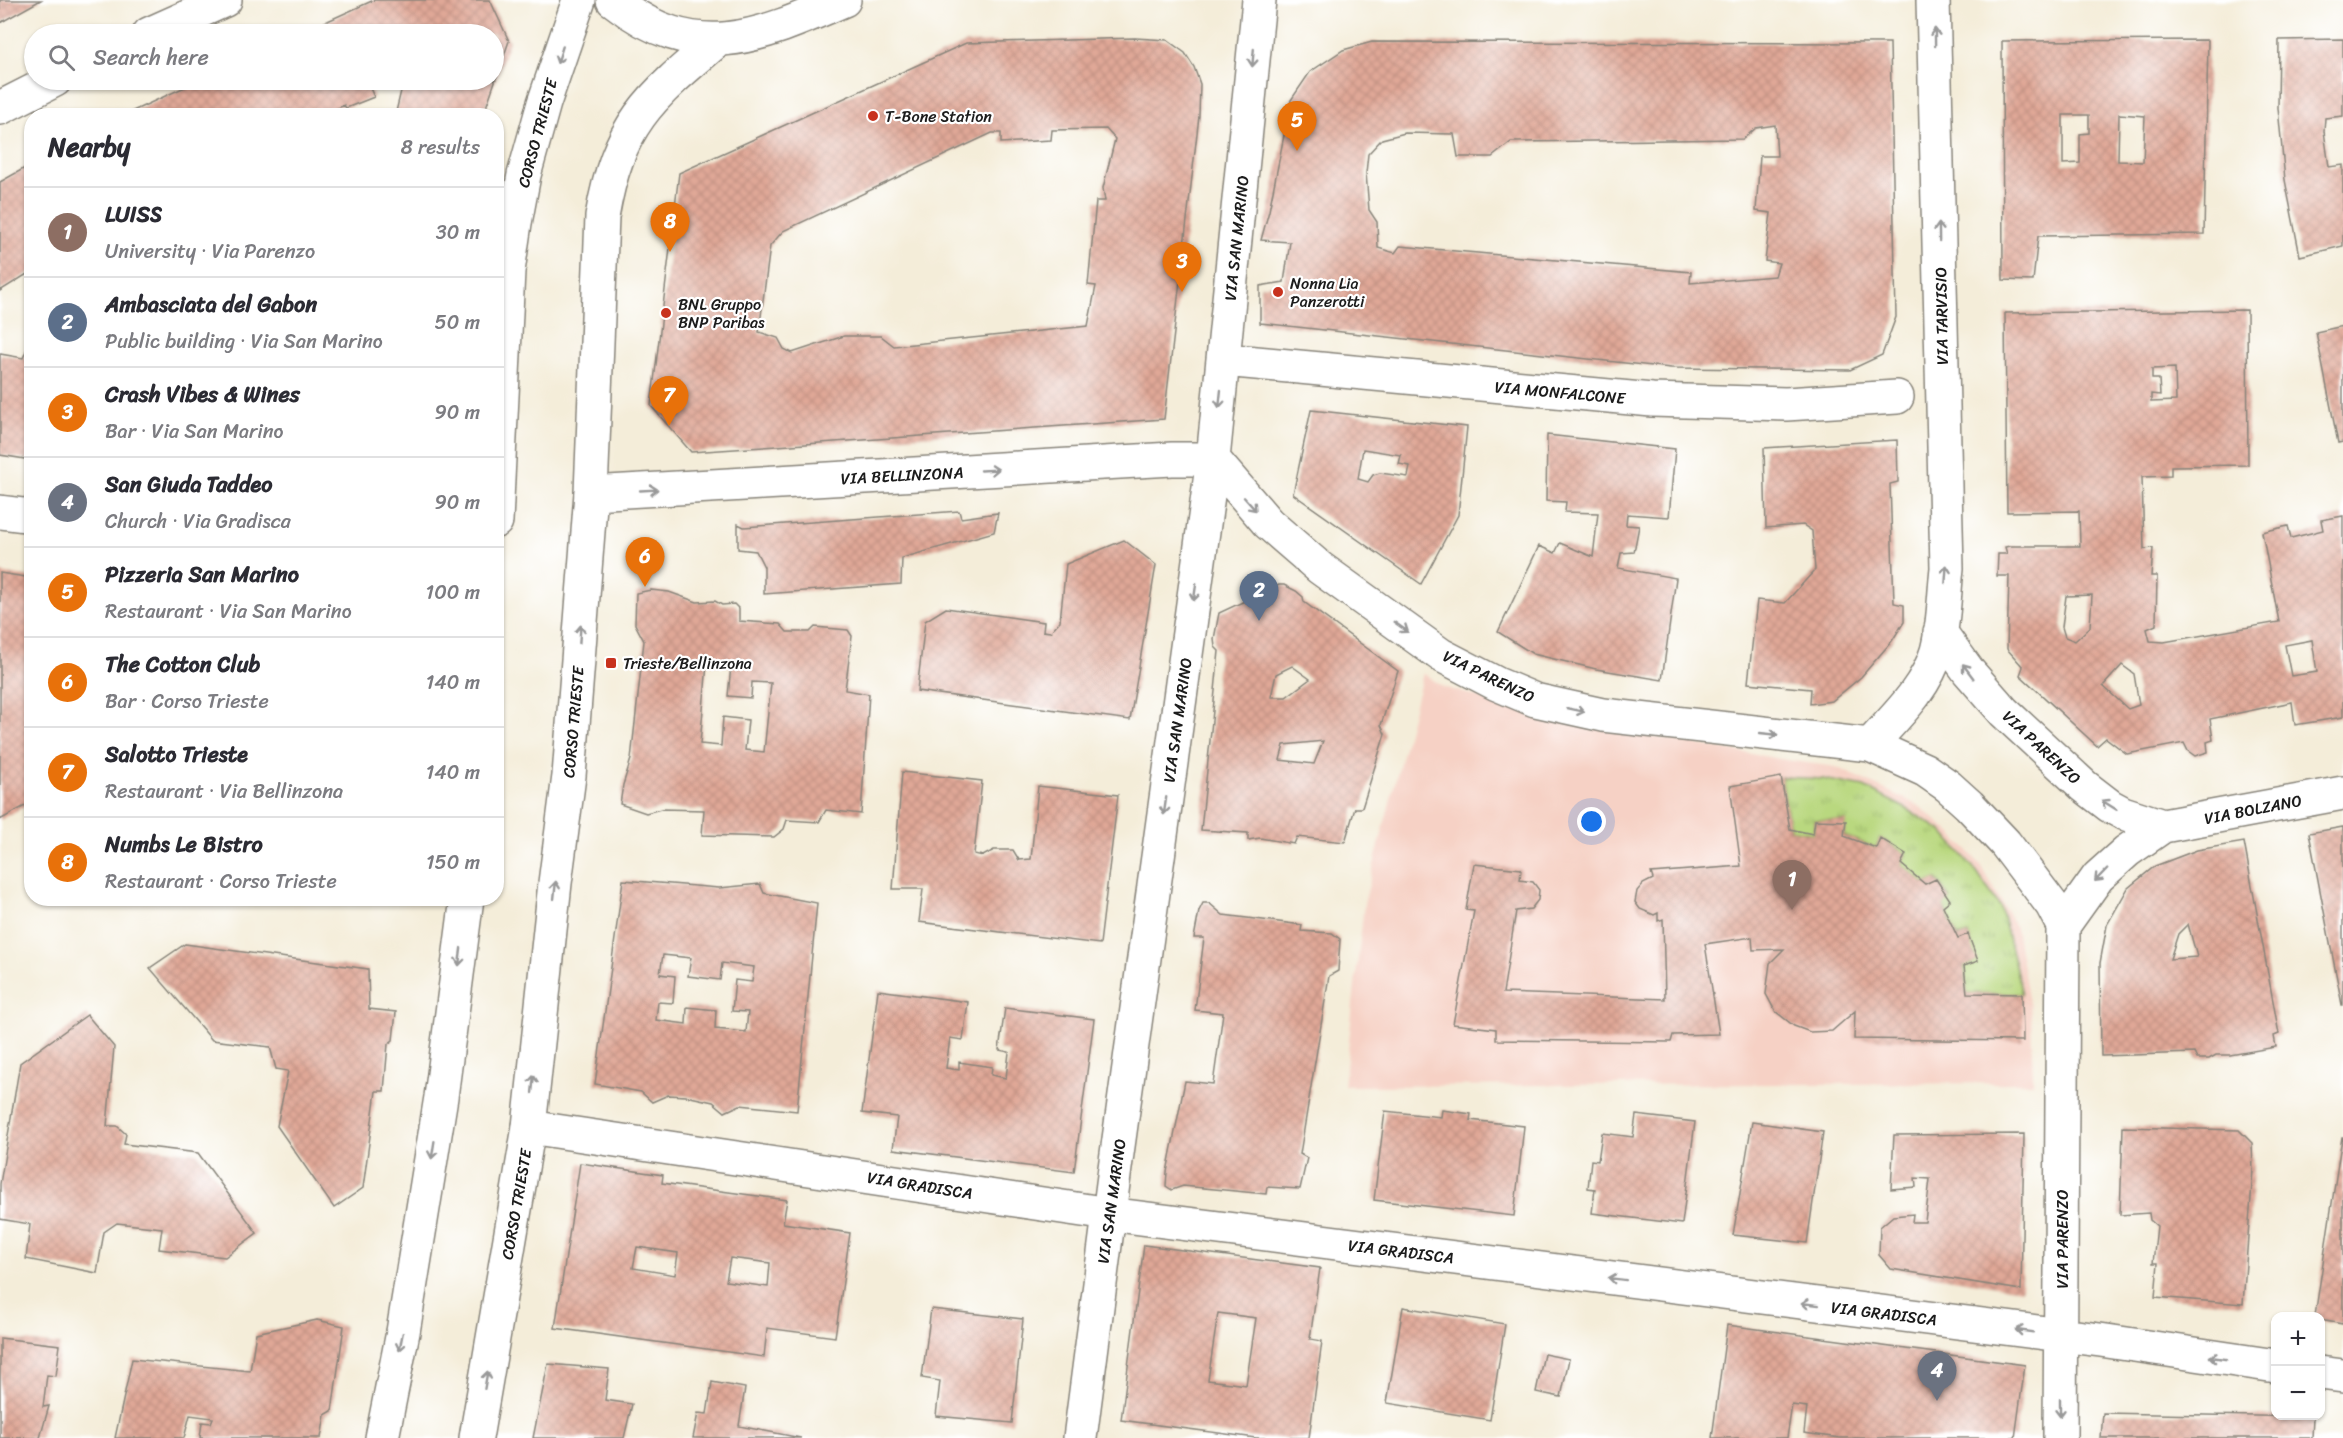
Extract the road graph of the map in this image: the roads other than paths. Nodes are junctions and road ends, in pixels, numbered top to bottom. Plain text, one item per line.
1 (225, 0) edge
2 (579, 0) edge
3 (613, 0) edge
4 (844, 0) edge
5 (1259, 0) edge
6 (1933, 0) edge
7 (171, 24) edge
8 (717, 41) junction
9 (35, 90) edge
10 (0, 108) edge
11 (504, 354) edge
12 (1224, 360) junction
13 (1898, 397) dead end
14 (1213, 459) junction
15 (591, 493) junction
16 (0, 512) edge
17 (24, 515) edge
18 (1940, 632) junction
19 (1870, 745) junction
20 (2343, 793) edge
21 (2163, 826) junction
22 (466, 906) edge
23 (2062, 926) junction
24 (529, 1127) junction
25 (1109, 1214) junction
26 (2061, 1336) junction
27 (2271, 1365) edge
28 (2325, 1374) edge
29 (2343, 1376) edge
30 (382, 1438) edge
31 (476, 1438) edge
32 (1080, 1438) edge
33 (2060, 1438) edge

1 - 7 street
2 -> 11 street, CORSO TRIESTE
3 - 8 street
4 - 8 street
5 -> 12 street, VIA SAN MARINO
18 -> 6 street, VIA TARVISIO
8 - 15 street, CORSO TRIESTE
9 - 10 street
12 - 13 street, VIA MONFALCONE
12 -> 14 street, VIA SAN MARINO
15 -> 14 street, VIA BELLINZONA
14 -> 19 street, VIA PARENZO
14 -> 25 street, VIA SAN MARINO
24 -> 15 street, CORSO TRIESTE
16 - 17 street
18 - 19 street
21 -> 18 street, VIA PARENZO
19 - 23 street, VIA PARENZO
20 - 21 street, VIA BOLZANO
21 -> 23 street
22 -> 30 street
23 - 26 street, VIA PARENZO
24 - 25 street, VIA GRADISCA
31 -> 24 street, CORSO TRIESTE
26 -> 25 street, VIA GRADISCA
25 - 32 street, VIA SAN MARINO
27 -> 26 street, VIA GRADISCA
26 -> 33 street, VIA PARENZO
28 - 29 street

